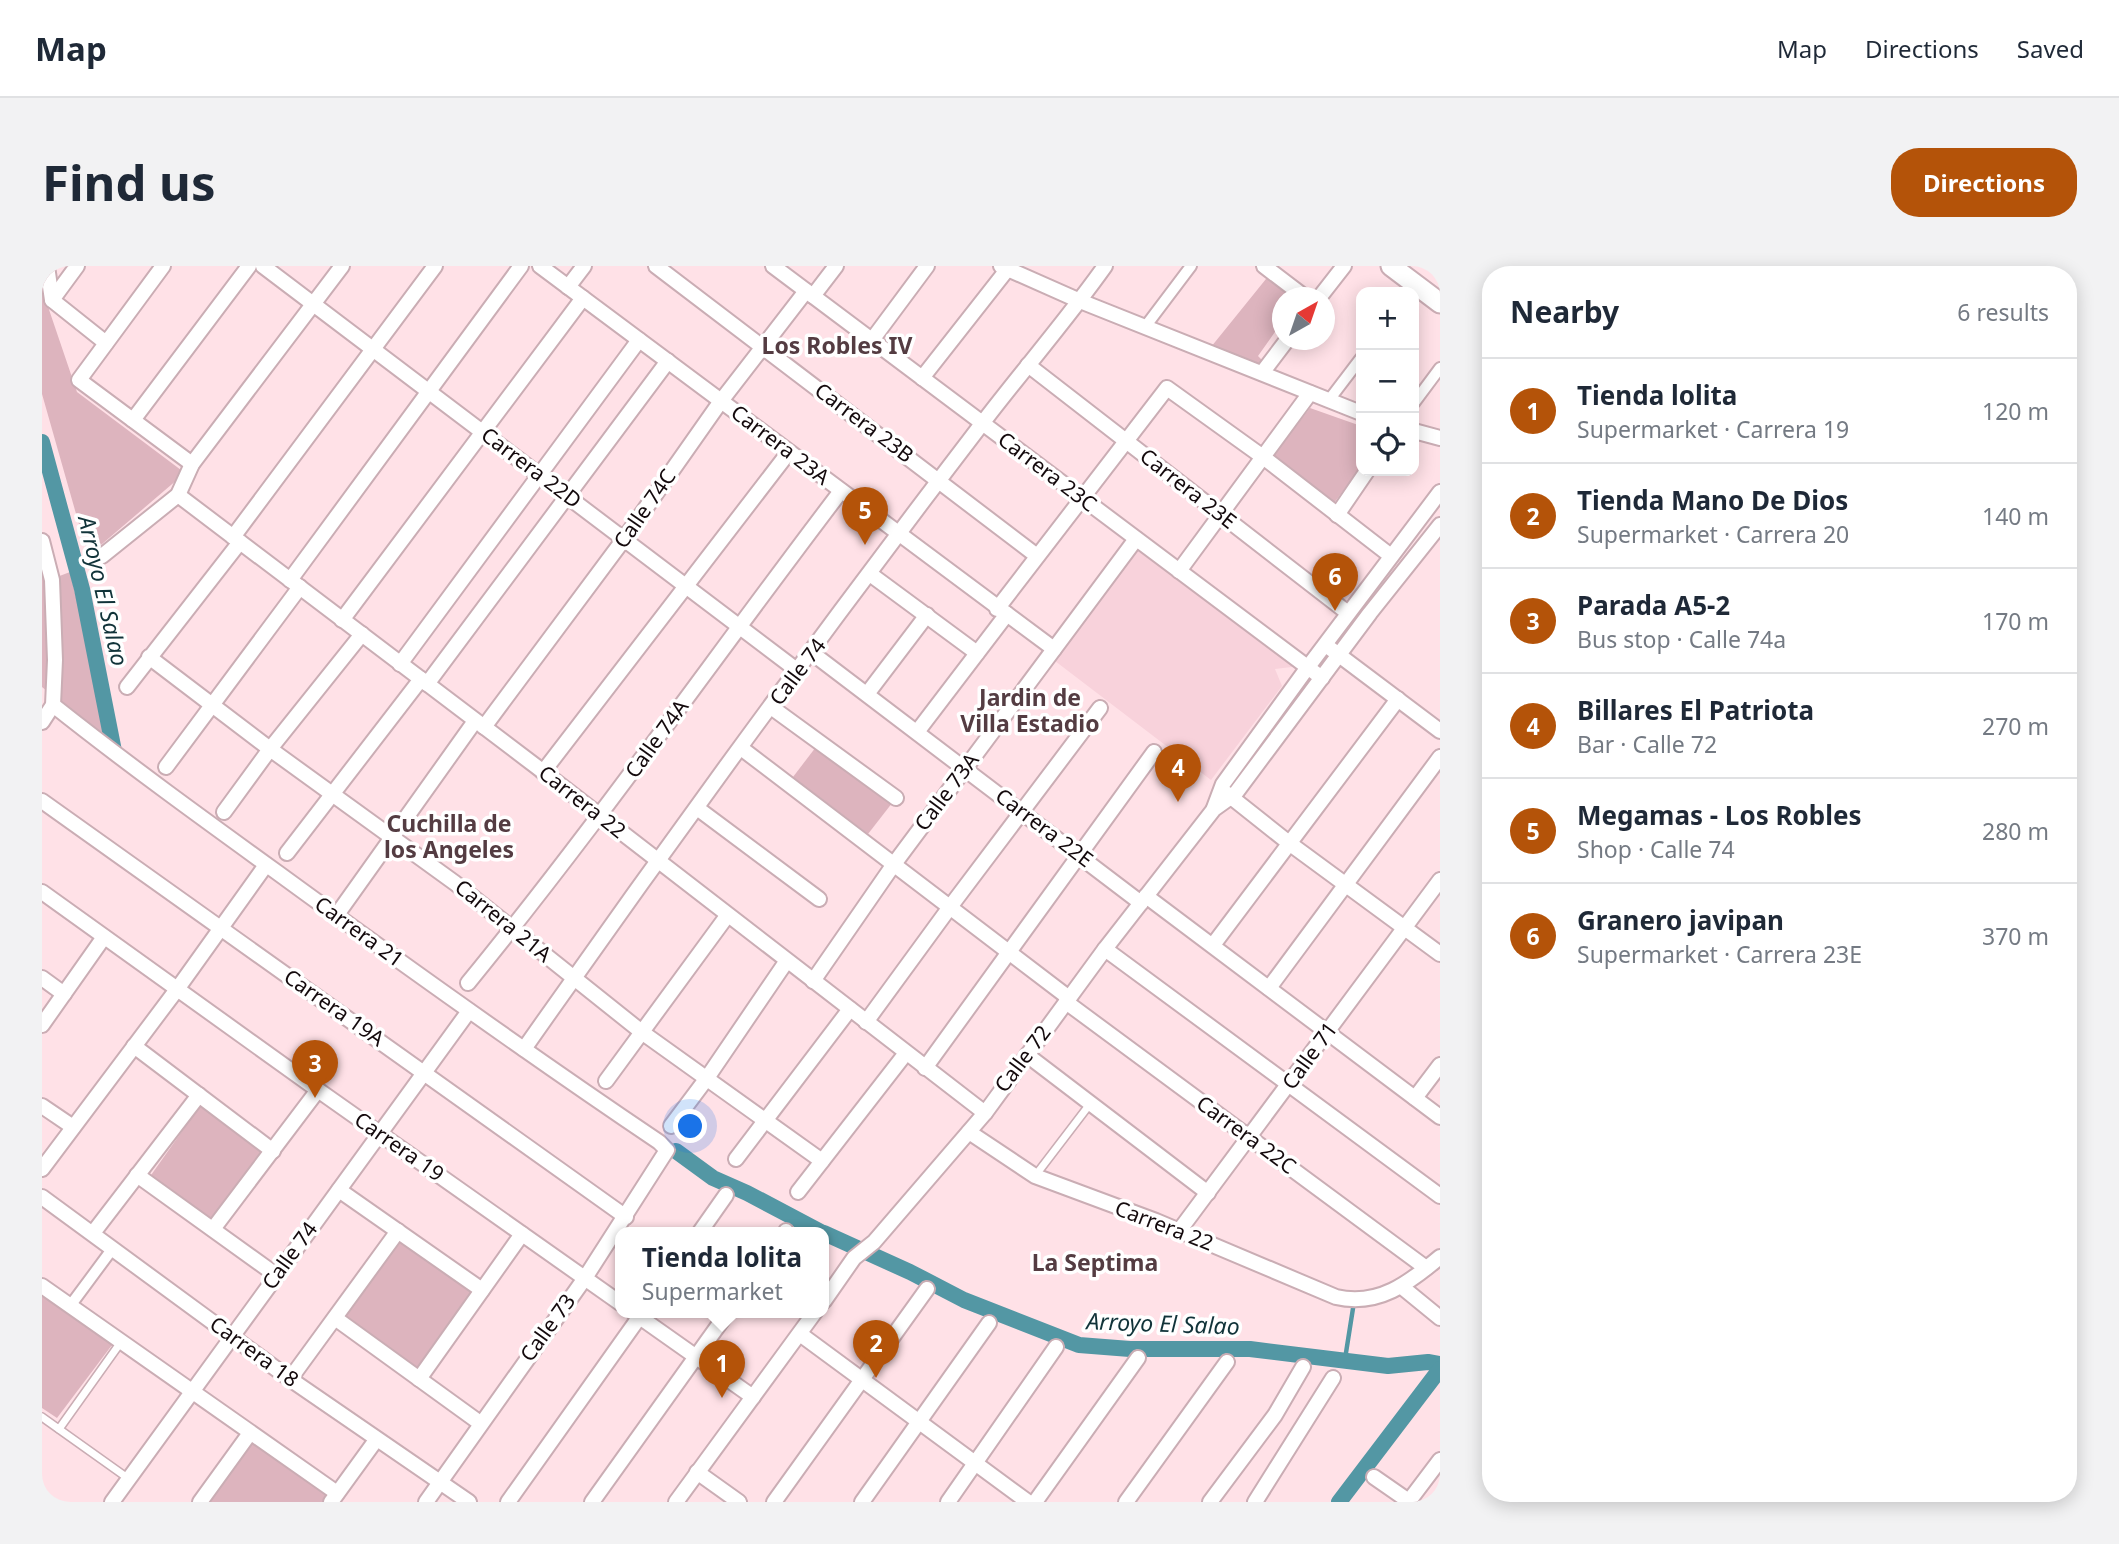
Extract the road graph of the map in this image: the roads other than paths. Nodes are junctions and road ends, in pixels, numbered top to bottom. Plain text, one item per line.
1 (47, 266) edge
2 (77, 266) edge
3 (163, 266) edge
4 (249, 266) edge
5 (263, 266) edge
6 (342, 266) edge
7 (435, 266) edge
8 (521, 266) edge
9 (540, 266) edge
10 (584, 266) edge
11 (656, 266) edge
12 (773, 266) edge
13 (836, 266) edge
14 (927, 266) edge
15 (1105, 266) edge
16 (1191, 266) edge
17 (1264, 266) edge
18 (1344, 266) edge
19 (1391, 266) edge
20 (1006, 267) edge
21 (568, 287) junction
22 (1292, 287) edge
23 (1328, 287) edge
24 (1412, 287) edge
25 (1419, 292) edge
26 (810, 293) junction
27 (583, 298) junction
28 (52, 300) junction
29 (1080, 301) junction
30 (1440, 303) edge
31 (313, 304) junction
32 (1145, 327) junction
33 (639, 340) junction
34 (872, 340) junction
35 (106, 343) junction
36 (763, 347) junction
37 (373, 349) junction
38 (1279, 350) edge
39 (668, 361) junction
40 (1028, 365) junction
41 (1356, 365) edge
42 (1440, 368) edge
43 (1262, 373) junction
44 (922, 378) junction
45 (428, 391) junction
46 (1310, 393) junction
47 (1419, 396) edge
48 (1329, 400) junction
49 (721, 401) junction
50 (1356, 411) edge
51 (133, 420) junction
52 (982, 423) junction
53 (483, 432) junction
54 (1419, 432) edge
55 (1440, 438) edge
56 (1126, 441) junction
57 (789, 452) junction
58 (1263, 457) junction
59 (192, 464) junction
60 (539, 475) junction
61 (1364, 476) edge
62 (940, 480) junction
63 (841, 491) junction
64 (1440, 492) edge
65 (178, 495) junction
66 (567, 496) junction
67 (1082, 498) junction
68 (1221, 515) junction
69 (1338, 515) junction
70 (1440, 525) edge
71 (899, 535) junction
72 (624, 539) junction
73 (1136, 539) junction
74 (237, 540) junction
75 (42, 541) edge
76 (102, 556) dead end
77 (1037, 556) junction
78 (1391, 556) junction
79 (1179, 571) junction
80 (870, 574) junction
81 (295, 584) junction
82 (686, 587) junction
83 (1002, 611) junction
84 (1348, 613) junction
85 (927, 615) junction
86 (342, 620) junction
87 (739, 626) junction
88 (362, 634) junction
89 (1325, 644) junction
90 (1054, 649) junction
91 (812, 653) junction
92 (977, 653) junction
93 (1339, 654) junction
94 (149, 657) junction
95 (400, 664) junction
96 (1308, 667) junction
97 (799, 671) junction
98 (1322, 678) junction
99 (424, 681) junction
100 (127, 687) dead end
101 (867, 694) junction
102 (1398, 699) junction
103 (53, 705) junction
104 (212, 705) junction
105 (771, 707) junction
106 (1100, 708) dead end
107 (42, 722) edge
108 (480, 724) junction
109 (1440, 731) edge
110 (917, 732) junction
111 (741, 748) junction
112 (270, 749) junction
113 (1154, 752) dead end
114 (1440, 757) edge
115 (166, 767) dead end
116 (965, 768) junction
117 (543, 772) junction
118 (332, 793) junction
119 (1226, 793) junction
120 (896, 798) dead end
121 (42, 800) edge
122 (697, 808) junction
123 (1022, 811) junction
124 (225, 812) dead end
125 (601, 816) junction
126 (392, 837) junction
127 (1289, 843) junction
128 (287, 853) dead end
129 (1079, 855) junction
130 (656, 861) junction
131 (894, 864) junction
132 (266, 865) junction
133 (1440, 881) edge
134 (1345, 885) junction
135 (42, 892) edge
136 (819, 899) dead end
137 (1143, 899) junction
138 (950, 907) junction
139 (336, 916) junction
140 (727, 916) junction
141 (221, 928) junction
142 (513, 928) junction
143 (1404, 928) junction
144 (104, 936) junction
145 (1213, 946) junction
146 (1105, 949) junction
147 (1008, 951) junction
148 (1440, 954) edge
149 (786, 962) junction
150 (42, 978) edge
151 (573, 979) junction
152 (813, 981) junction
153 (468, 983) dead end
154 (178, 988) junction
155 (1269, 988) junction
156 (64, 994) junction
157 (1067, 1000) junction
158 (850, 1009) junction
159 (469, 1011) junction
160 (866, 1022) junction
161 (42, 1025) edge
162 (1327, 1032) junction
163 (643, 1033) junction
164 (134, 1046) junction
165 (524, 1049) junction
166 (906, 1053) junction
167 (1027, 1055) junction
168 (1440, 1065) edge
169 (925, 1068) junction
170 (424, 1071) junction
171 (707, 1078) junction
172 (606, 1081) dead end
173 (1288, 1085) junction
174 (318, 1090) junction
175 (200, 1095) junction
176 (1415, 1098) junction
177 (1090, 1104) junction
178 (42, 1106) edge
179 (985, 1112) junction
180 (1440, 1117) edge
181 (766, 1119) junction
182 (671, 1126) dead end
183 (73, 1127) junction
184 (969, 1132) junction
185 (380, 1134) junction
186 (1249, 1137) junction
187 (273, 1151) junction
188 (668, 1153) joint
189 (736, 1159) dead end
190 (822, 1161) junction
191 (42, 1169) edge
192 (137, 1175) junction
193 (1035, 1176) junction
194 (339, 1190) junction
195 (798, 1192) dead end
196 (1208, 1193) junction
197 (726, 1195) dead end
198 (1440, 1196) edge
199 (42, 1197) edge
200 (626, 1217) junction
201 (619, 1227) edge
202 (704, 1227) edge
203 (213, 1229) junction
204 (398, 1231) junction
205 (1179, 1231) junction
206 (93, 1233) junction
207 (615, 1233) edge
208 (522, 1234) junction
209 (113, 1248) junction
210 (1440, 1257) edge
211 (1426, 1268) junction
212 (276, 1275) junction
213 (584, 1278) junction
214 (42, 1286) edge
215 (1402, 1287) junction
216 (927, 1289) dead end
217 (482, 1290) junction
218 (829, 1294) edge
219 (615, 1299) edge
220 (70, 1306) junction
221 (335, 1318) junction
222 (636, 1318) edge
223 (644, 1318) edge
224 (723, 1318) edge
225 (811, 1318) edge
226 (1440, 1318) edge
227 (989, 1323) dead end
228 (800, 1334) junction
229 (233, 1337) junction
230 (122, 1342) junction
231 (1056, 1347) dead end
232 (695, 1357) junction
233 (1138, 1357) dead end
234 (1227, 1362) dead end
235 (1304, 1367) dead end
236 (1334, 1378) dead end
237 (290, 1379) junction
238 (418, 1379) junction
239 (862, 1380) junction
240 (192, 1391) junction
241 (753, 1398) junction
242 (42, 1417) edge
243 (919, 1422) junction
244 (480, 1423) junction
245 (59, 1429) junction
246 (250, 1433) junction
247 (376, 1440) junction
248 (1440, 1460) edge
249 (975, 1463) junction
250 (697, 1472) junction
251 (1374, 1477) dead end
252 (129, 1479) junction
253 (440, 1482) junction
254 (334, 1498) edge
255 (112, 1502) edge
256 (200, 1502) edge
257 (426, 1502) edge
258 (469, 1502) edge
259 (509, 1502) edge
260 (592, 1502) edge
261 (676, 1502) edge
262 (739, 1502) edge
263 (774, 1502) edge
264 (862, 1502) edge
265 (948, 1502) edge
266 (1028, 1502) edge
267 (1035, 1502) edge
268 (1126, 1502) edge
269 (1210, 1502) edge
270 (1255, 1502) edge
271 (1410, 1502) edge

1 - 28 street
2 - 28 street
3 - 35 street
4 - 51 street
5 - 31 street, Carrera 22D
6 - 31 street
7 - 37 street
8 - 45 street
9 - 21 street, Carrera 23A
10 - 21 street
11 - 36 street, Carrera 23B
12 - 26 street, Carrera 23C
13 - 26 street, Calle 74C
14 - 34 street
15 - 29 street, Calle 74
16 - 32 street
17 - 22 street
18 - 23 street
19 - 24 street
20 - 29 street
20 - 44 street
21 - 27 street, Carrera 23A
25 - 30 street
26 - 34 street, Carrera 23C
26 - 36 street, Calle 74C
27 - 33 street, Carrera 23A
27 - 53 street
28 - 35 street
29 - 32 street
29 - 40 street, Calle 74
31 - 37 street, Carrera 22D
31 - 59 street
32 - 43 street
33 - 39 street, Carrera 23A
33 - 60 street
34 - 44 street, Carrera 23C
35 - 51 street
36 - 49 street, Calle 74C
36 - 62 street, Carrera 23B
37 - 45 street, Carrera 22D
37 - 74 street
38 - 43 street
39 - 49 street, Carrera 23A
39 - 66 street
40 - 52 street, Calle 74
40 - 56 street, Carrera 23E
41 - 48 street
42 - 47 street
43 - 46 street
44 - 52 street, Carrera 23C
45 - 53 street, Carrera 22D
45 - 81 street
46 - 48 street
46 - 58 street
48 - 50 street
49 - 57 street, Carrera 23A
49 - 72 street, Calle 74C
51 - 59 street
52 - 62 street, Calle 74
52 - 67 street, Carrera 23C
53 - 60 street, Carrera 22D
53 - 86 street
54 - 55 street
56 - 58 street
56 - 67 street
56 - 68 street, Carrera 23E
57 - 63 street, Carrera 23A
57 - 82 street
58 - 68 street
58 - 69 street
59 - 65 street
60 - 66 street, Carrera 22D
60 - 95 street
61 - 69 street
62 - 71 street, Calle 74
62 - 77 street, Carrera 23B
63 - 71 street, Carrera 23A
63 - 87 street, Calle 74A
64 - 78 street, Calle 72
65 - 74 street, Carrera 22
65 - 76 street
66 - 72 street, Carrera 22D
66 - 99 street
67 - 73 street, Carrera 23C
67 - 77 street
68 - 79 street
68 - 84 street, Carrera 23E
69 - 78 street
70 - 93 street, Calle 72
71 - 80 street, Calle 74
71 - 83 street, Carrera 23A
72 - 82 street, Carrera 22D
72 - 108 street, Calle 74C
73 - 79 street, Carrera 23C
73 - 90 street, Calle 73A
74 - 81 street, Carrera 22
74 - 94 street
75 - 103 street
77 - 83 street
78 - 84 street, Calle 72
79 - 96 street, Carrera 23C
80 - 85 street
80 - 91 street, Calle 74
81 - 86 street, Carrera 22
81 - 104 street
82 - 87 street, Carrera 22D
82 - 117 street
83 - 90 street, Carrera 23A
83 - 92 street
84 - 89 street, Calle 72
85 - 92 street
85 - 101 street
86 - 88 street, Carrera 22
87 - 97 street, Carrera 22D
87 - 125 street, Calle 74A
88 - 95 street, Carrera 22
88 - 112 street
89 - 93 street
89 - 96 street, Calle 72
90 - 116 street, Calle 73A
91 - 97 street, Calle 74
91 - 101 street, Carrera 22E
92 - 110 street
93 - 98 street, Calle 72
93 - 102 street
94 - 100 street
94 - 104 street, Carrera 21A
95 - 99 street, Carrera 22
96 - 98 street, Carrera 23C
96 - 119 street, Calle 72
97 - 105 street, Calle 74
98 - 119 street, Calle 72
99 - 108 street, Carrera 22
99 - 118 street
101 - 110 street, Carrera 22E
102 - 109 street
102 - 127 street
103 - 107 street
103 - 132 street, Carrera 21
104 - 112 street, Carrera 21A
104 - 115 street
105 - 111 street, Calle 74
105 - 120 street
106 - 123 street
108 - 117 street, Carrera 22
108 - 126 street, Calle 74C
110 - 116 street, Carrera 22E
111 - 122 street, Calle 74
111 - 131 street
112 - 118 street, Carrera 21A
112 - 124 street
113 - 129 street
114 - 134 street
116 - 123 street, Carrera 22E
116 - 131 street, Calle 73A
117 - 125 street, Carrera 22
118 - 126 street, Carrera 21A
118 - 128 street
119 - 127 street
119 - 137 street, Calle 72
121 - 141 street, Carrera 19A
122 - 130 street, Calle 74
122 - 136 street
123 - 129 street, Carrera 22E
123 - 138 street
125 - 130 street, Carrera 22
125 - 142 street, Calle 74A
126 - 139 street, Calle 74C
126 - 142 street, Carrera 21A
127 - 134 street
127 - 145 street
129 - 137 street, Carrera 22E
129 - 147 street
130 - 140 street, Carrera 22
130 - 151 street, Calle 74
131 - 138 street
131 - 152 street, Calle 73A
132 - 139 street, Carrera 21
132 - 141 street
133 - 143 street, Calle 71
134 - 143 street
134 - 155 street
135 - 144 street, Carrera 19
137 - 145 street, Carrera 22E
137 - 146 street, Calle 72
138 - 147 street
138 - 160 street
139 - 159 street, Carrera 21
140 - 149 street, Carrera 22
140 - 163 street
141 - 154 street
141 - 170 street, Carrera 19A
142 - 151 street, Carrera 21A
142 - 153 street, Calle 74A
143 - 148 street
143 - 162 street, Calle 71
144 - 154 street, Carrera 19
144 - 156 street
145 - 155 street, Carrera 22E
146 - 157 street, Calle 72
146 - 173 street
147 - 157 street
147 - 169 street
149 - 152 street, Carrera 22
149 - 171 street
150 - 156 street
151 - 163 street, Carrera 21A
151 - 165 street, Calle 74
152 - 158 street, Carrera 22
154 - 164 street
154 - 174 street, Carrera 19
155 - 162 street, Carrera 22E
156 - 161 street
157 - 167 street, Calle 72
157 - 186 street, Carrera 22C
158 - 160 street, Carrera 22
158 - 181 street
159 - 165 street, Carrera 21
159 - 170 street, Calle 74
160 - 166 street, Carrera 22
162 - 173 street, Calle 71
162 - 176 street, Carrera 22E
163 - 171 street, Carrera 21A
163 - 172 street
164 - 175 street
164 - 183 street
165 - 188 street, Carrera 21
166 - 169 street, Carrera 22
166 - 190 street
167 - 177 street
167 - 179 street, Calle 72
168 - 176 street
169 - 179 street, Carrera 22
170 - 185 street, Calle 74
170 - 200 street, Carrera 19A
171 - 181 street, Carrera 21A
171 - 182 street
173 - 186 street, Calle 71
173 - 198 street
174 - 185 street, Carrera 19
174 - 187 street
175 - 187 street
175 - 192 street
176 - 180 street, Carrera 22E
177 - 193 lane
177 - 196 street
178 - 183 street
179 - 184 street, Calle 72
181 - 189 street
181 - 190 street, Carrera 21A
183 - 191 street
184 - 193 street, Carrera 22
184 - 218 street, Calle 72
185 - 194 street, Calle 74
185 - 208 street, Carrera 19
186 - 196 street, Calle 71
186 - 211 street, Carrera 22C
187 - 203 street
188 - 200 street, Calle 73
190 - 195 street
192 - 203 street
192 - 206 street
193 - 205 street, Carrera 22
194 - 204 street
194 - 212 street, Calle 74
196 - 205 street, Calle 71
197 - 202 street
199 - 206 street, Carrera 18
200 - 201 street, Calle 73
203 - 212 street
204 - 217 street
204 - 221 street
205 - 215 street, Carrera 22
206 - 209 street, Carrera 18
207 - 213 street, Calle 73
208 - 213 street, Carrera 19
208 - 217 street
209 - 220 street
209 - 229 street, Carrera 18
210 - 211 street
211 - 215 street
212 - 229 street, Calle 74
213 - 219 street, Carrera 19
213 - 244 street, Calle 73
214 - 220 street
215 - 226 street
216 - 239 street
217 - 238 street
220 - 230 street
221 - 237 street
221 - 238 street
222 - 259 street
223 - 232 street
224 - 232 street
225 - 228 street
227 - 243 street
228 - 239 street
228 - 241 street
229 - 237 street, Carrera 18
229 - 240 street, Calle 74
230 - 240 street
230 - 245 lane
231 - 249 street
232 - 241 street
232 - 260 street
233 - 267 street
234 - 268 street
235 - 269 street
236 - 270 street
237 - 247 street, Carrera 18
238 - 244 street
239 - 243 street
239 - 263 street
240 - 246 street
240 - 252 street, Calle 74
241 - 250 street
242 - 245 lane
243 - 249 street
243 - 264 street
244 - 253 street, Calle 73
245 - 252 lane
246 - 254 street
246 - 256 street
247 - 253 street, Carrera 18
247 - 254 street
248 - 271 street
249 - 265 street
249 - 266 street
250 - 261 street
250 - 262 street
251 - 271 street
252 - 255 street, Calle 74
253 - 257 street, Calle 73
253 - 258 street, Carrera 18

